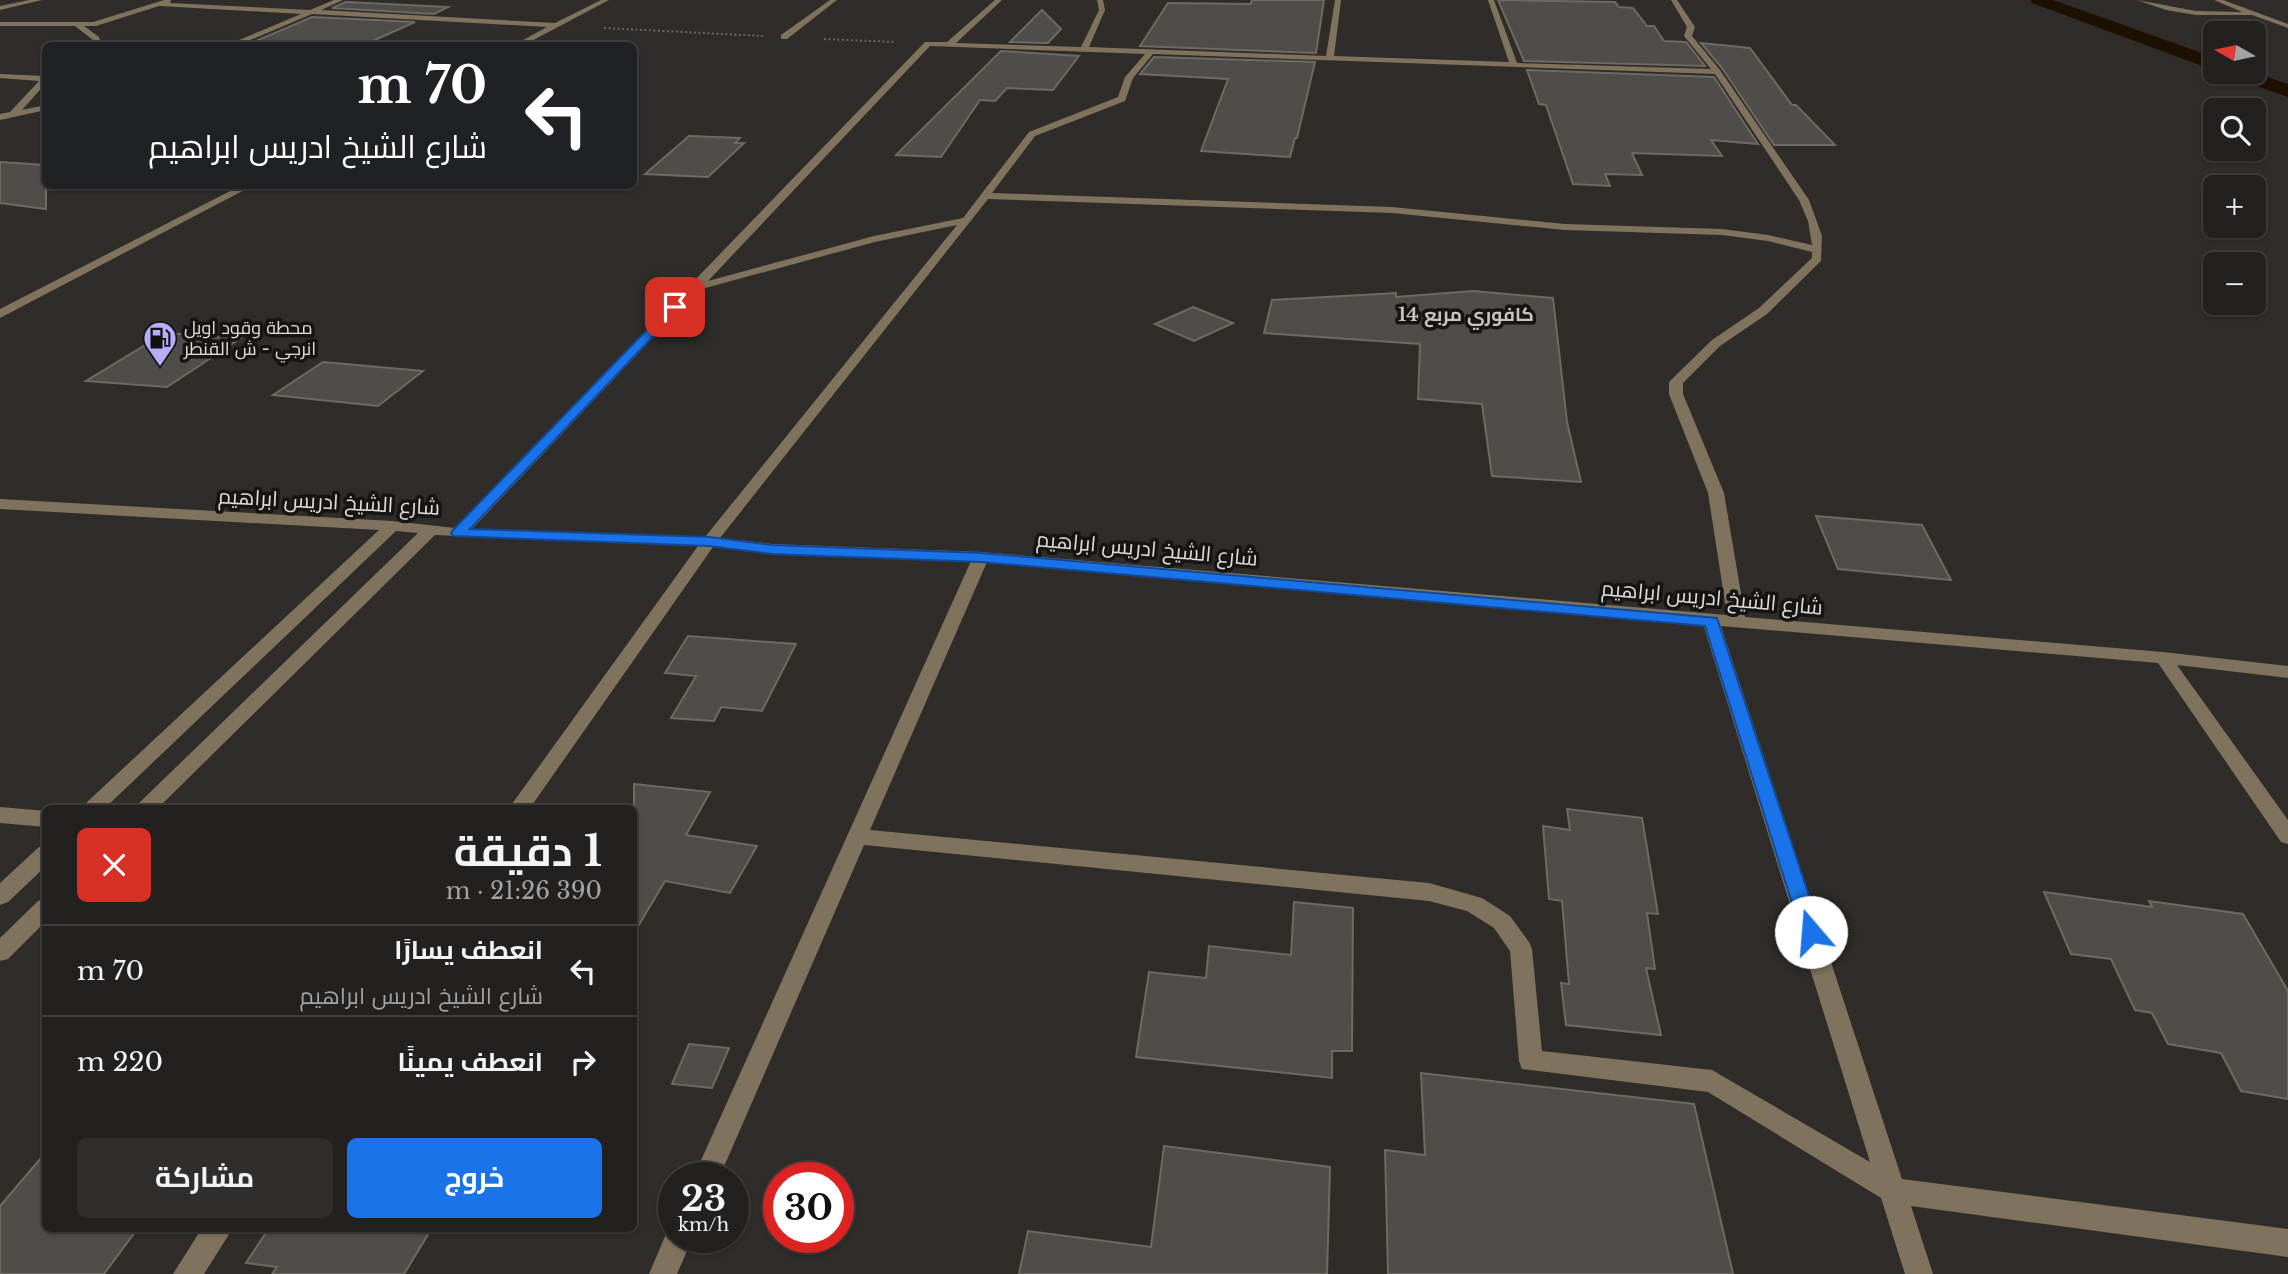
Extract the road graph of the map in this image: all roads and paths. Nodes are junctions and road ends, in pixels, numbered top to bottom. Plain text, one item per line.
1 (39, 0) edge
2 (172, 0) edge
3 (340, 0) edge
4 (606, 0) edge
5 (834, 0) edge
6 (999, 0) edge
7 (1100, 0) edge
8 (1338, 0) edge
9 (1491, 0) edge
10 (1674, 0) edge
11 (2140, 0) edge
12 (2217, 0) edge
13 (159, 4) junction
14 (0, 8) edge
15 (309, 12) junction
16 (2253, 13) junction
17 (0, 24) edge
18 (78, 25) junction
19 (554, 26) junction
20 (2288, 26) edge
21 (784, 37) junction
22 (97, 42) edge
23 (238, 42) edge
24 (523, 42) edge
25 (928, 44) junction
26 (950, 44) junction
27 (1084, 49) junction
28 (1152, 52) junction
29 (1330, 58) junction
30 (1514, 65) junction
31 (1717, 72) junction
32 (0, 76) edge
33 (42, 79) edge
34 (42, 82) edge
35 (42, 108) edge
36 (13, 114) junction
37 (0, 117) edge
38 (241, 189) edge
39 (986, 196) junction
40 (967, 220) junction
41 (1818, 250) junction
42 (693, 288) junction
43 (0, 314) edge
44 (0, 503) edge
45 (392, 526) junction
46 (432, 529) junction
47 (458, 533) junction
48 (709, 542) junction
49 (981, 557) junction
50 (1711, 621) junction
51 (1737, 623) junction
52 (2163, 658) junction
53 (2288, 672) edge
54 (96, 805) edge
55 (149, 805) edge
56 (521, 805) edge
57 (0, 815) edge
58 (42, 820) edge
59 (2288, 836) edge
60 (859, 837) junction
61 (42, 857) edge
62 (0, 896) edge
63 (42, 911) edge
64 (0, 953) edge
65 (713, 1162) edge
66 (1894, 1191) junction
67 (216, 1232) edge
68 (2288, 1243) edge
69 (672, 1253) edge
70 (187, 1274) edge
71 (663, 1274) edge
72 (1919, 1274) edge

1 - 14 street
2 - 13 street
3 - 15 street
4 - 19 street
5 - 21 street
6 - 26 street
7 - 27 street
8 - 29 street
9 - 30 street
10 - 31 street
11 - 16 street
12 - 16 street
13 - 15 street
13 - 18 street
15 - 19 street
15 - 23 street
16 - 20 street
17 - 18 street
18 - 22 street
19 - 21 path
19 - 24 street
21 - 25 path
25 - 26 street
25 - 42 street
26 - 27 street
27 - 28 street
28 - 29 street
28 - 39 street
29 - 30 street
30 - 31 street
31 - 41 street
32 - 33 street
34 - 36 street
35 - 36 street
36 - 37 street
38 - 43 street
39 - 40 street
39 - 41 street
40 - 42 street
40 - 48 street
41 - 51 street
42 - 47 street
44 - 45 street, شارع الشيخ ادريس ابراهيم
45 - 46 street, شارع الشيخ ادريس ابراهيم
45 - 54 street
46 - 47 street, شارع الشيخ ادريس ابراهيم
46 - 55 street
47 - 48 street, شارع الشيخ ادريس ابراهيم
48 - 49 street, شارع الشيخ ادريس ابراهيم
48 - 56 street
49 - 50 street, شارع الشيخ ادريس ابراهيم
49 - 60 street
50 - 51 street, شارع الشيخ ادريس ابراهيم
50 - 66 street
51 - 52 street, شارع الشيخ ادريس ابراهيم
52 - 53 street, شارع الشيخ ادريس ابراهيم
52 - 59 street
57 - 58 street
60 - 65 street
60 - 66 street
61 - 62 street
63 - 64 street
66 - 68 street
66 - 72 street
67 - 70 street
69 - 71 street

